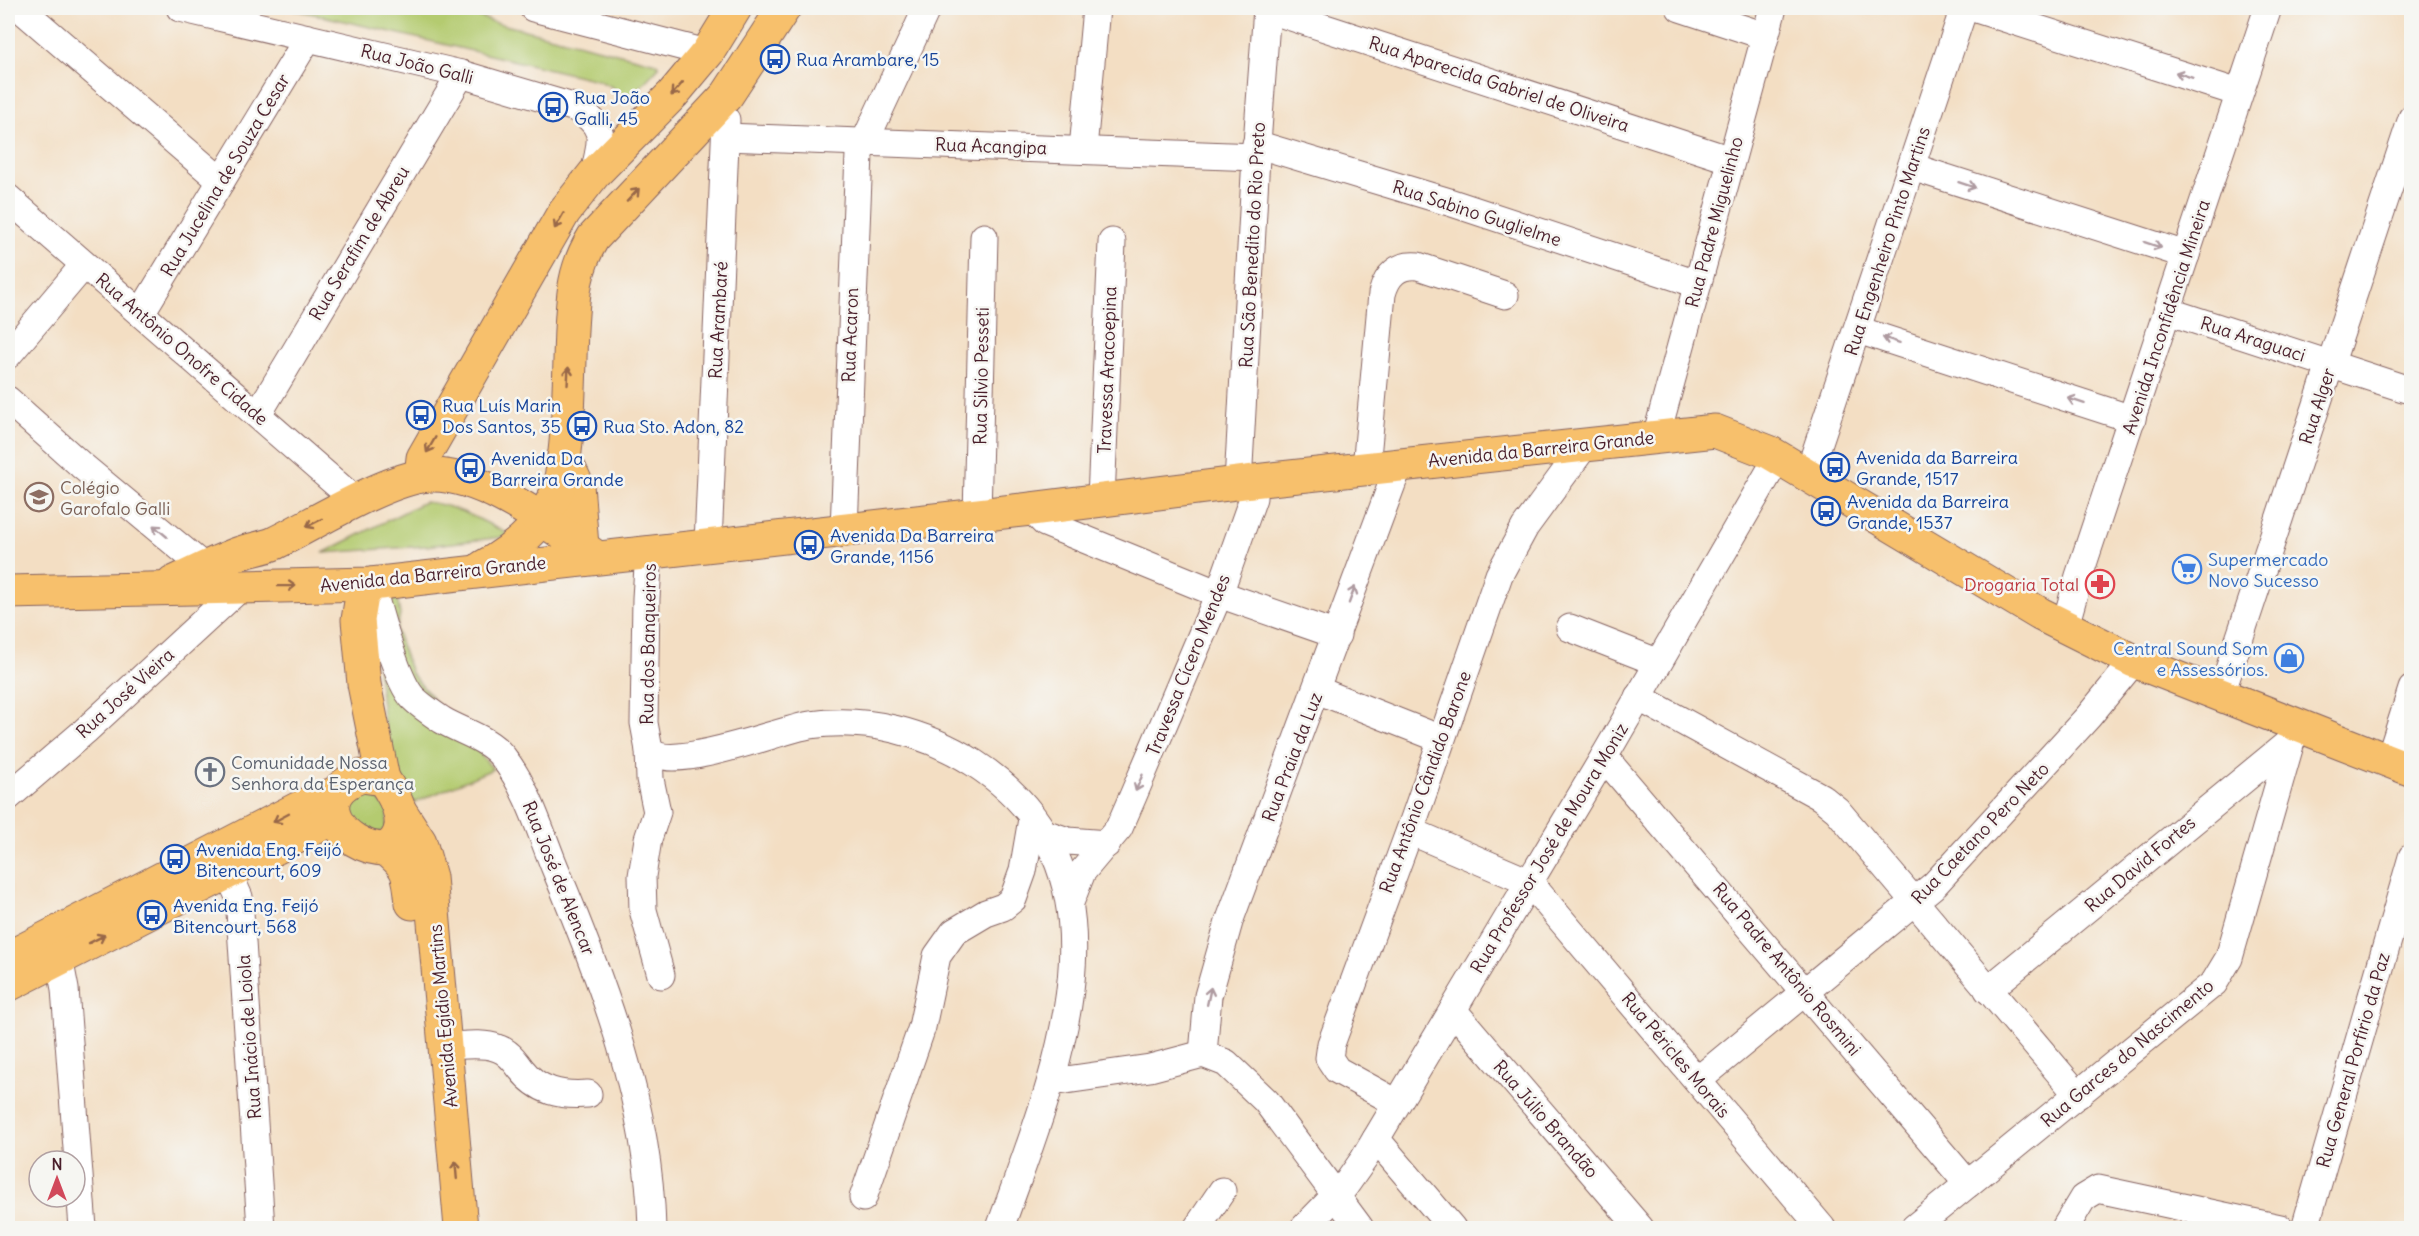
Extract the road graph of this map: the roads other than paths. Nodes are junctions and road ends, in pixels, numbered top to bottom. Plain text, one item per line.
1 (20, 8) edge
2 (180, 8) edge
3 (533, 8) edge
4 (735, 8) edge
5 (784, 8) edge
6 (927, 8) edge
7 (1096, 8) edge
8 (1267, 8) edge
9 (1680, 8) edge
10 (1773, 8) edge
11 (1964, 8) edge
12 (1973, 8) edge
13 (2268, 8) edge
14 (1765, 36) junction
15 (308, 38) junction
16 (707, 53) junction
17 (461, 74) junction
18 (2239, 93) junction
19 (727, 95) junction
20 (2412, 118) edge
21 (726, 136) junction
22 (864, 142) junction
23 (1083, 149) junction
24 (1256, 150) junction
25 (1731, 160) junction
26 (1912, 167) junction
27 (594, 174) junction
28 (221, 181) junction
29 (8, 198) edge
30 (984, 237) dead end
31 (1112, 242) dead end
32 (2186, 255) junction
33 (84, 265) junction
34 (1697, 284) junction
35 (1505, 296) dead end
36 (2168, 311) junction
37 (141, 313) junction
38 (1858, 330) junction
39 (8, 355) edge
40 (2330, 364) junction
41 (2406, 389) dead end
42 (8, 400) edge
43 (258, 414) junction
44 (2132, 419) junction
45 (1656, 436) junction
46 (1585, 445) junction
47 (563, 456) junction
48 (1778, 457) junction
49 (1399, 465) junction
50 (1366, 468) junction
51 (1808, 475) junction
52 (421, 476) junction
53 (1246, 482) junction
54 (1101, 499) junction
55 (356, 501) junction
56 (1031, 509) junction
57 (977, 514) junction
58 (542, 519) junction
59 (844, 529) junction
60 (708, 544) junction
61 (271, 545) junction
62 (650, 550) junction
63 (589, 551) junction
64 (205, 568) junction
65 (474, 572) junction
66 (371, 584) junction
67 (334, 586) junction
68 (241, 587) junction
69 (161, 589) junction
70 (8, 592) edge
71 (1219, 594) junction
72 (2065, 626) junction
73 (1570, 628) dead end
74 (1337, 635) junction
75 (2134, 661) junction
76 (1657, 662) junction
77 (2412, 689) edge
78 (1317, 690) junction
79 (2221, 694) junction
80 (1638, 697) junction
81 (2294, 732) junction
82 (1441, 739) junction
83 (649, 750) junction
84 (1604, 757) junction
85 (2400, 766) edge
86 (351, 793) junction
87 (8, 797) edge
88 (400, 811) junction
89 (1038, 826) junction
90 (1410, 831) junction
91 (1107, 844) junction
92 (386, 849) junction
93 (2412, 857) edge
94 (224, 861) junction
95 (1529, 882) junction
96 (1071, 900) junction
97 (1915, 903) junction
98 (53, 948) junction
99 (8, 958) edge
100 (661, 975) dead end
101 (8, 985) edge
102 (1988, 990) junction
103 (1806, 991) junction
104 (1453, 1010) junction
105 (446, 1046) junction
106 (1203, 1054) junction
107 (1698, 1080) junction
108 (1052, 1082) junction
109 (588, 1094) dead end
110 (2078, 1095) junction
111 (1397, 1103) junction
112 (1376, 1139) junction
113 (1968, 1184) junction
114 (1222, 1191) dead end
115 (1336, 1196) junction
116 (863, 1198) dead end
117 (83, 1228) edge
118 (261, 1228) edge
119 (439, 1228) edge
120 (461, 1228) edge
121 (652, 1228) edge
122 (1000, 1228) edge
123 (1197, 1228) edge
124 (1304, 1228) edge
125 (1360, 1228) edge
126 (1452, 1228) edge
127 (1640, 1228) edge
128 (1821, 1228) edge
129 (1914, 1228) edge
130 (2065, 1228) edge
131 (2280, 1228) edge
132 (2305, 1228) edge

1 - 28 street
2 - 15 street, Rua João Galli
3 - 16 street
4 - 16 main road
5 - 19 main road
6 - 22 street, Rua Acaron
7 - 23 street
8 - 24 street, Rua São Benedito do Rio Preto
8 - 25 street, Rua Aparecida Gabriel de Oliveira
9 - 14 street
10 - 14 street, Rua Padre Miguelinho
11 - 26 street, Rua Engenheiro Pinto Martins
18 -> 12 street
13 - 18 street, Avenida Inconfidência Mineira
14 - 25 street, Rua Padre Miguelinho
15 - 17 street, Rua João Galli
15 - 28 street, Rua Jucelina de Souza Cesar
16 -> 27 main road
17 - 27 street, Rua João Galli
17 - 43 street, Rua Serafim de Abreu
18 - 32 street, Avenida Inconfidência Mineira
19 - 21 street, Rua Arambaré
47 -> 19 main road
20 - 40 street, Rua Alger
21 - 22 street, Rua Acangipa
21 - 60 street, Rua Arambaré
22 - 23 street, Rua Acangipa
22 - 59 street, Rua Acaron
23 - 24 street, Rua Acangipa
24 - 34 street, Rua Sabino Guglielme
24 - 53 street, Rua São Benedito do Rio Preto
25 - 34 street, Rua Padre Miguelinho
26 -> 32 street
26 - 38 street, Rua Engenheiro Pinto Martins
27 -> 52 main road
28 - 37 street, Rua Jucelina de Souza Cesar
29 - 33 street, Rua Antônio Onofre Cidade
30 - 57 street, Rua Silvio Pesseti
31 - 54 street, Travessa Aracoepina
32 - 36 street, Avenida Inconfidência Mineira
33 - 37 street, Rua Antônio Onofre Cidade
33 - 39 street
34 - 45 street, Rua Padre Miguelinho
35 - 50 street
36 - 40 street, Rua Araguaci
36 - 44 street, Avenida Inconfidência Mineira
37 - 43 street, Rua Antônio Onofre Cidade
44 -> 38 street
38 - 51 street, Rua Engenheiro Pinto Martins
40 - 41 street, Rua Araguaci
40 - 79 street, Rua Alger
64 -> 42 street
43 - 55 street, Rua Antônio Onofre Cidade
44 - 72 street, Avenida Inconfidência Mineira
45 - 46 main road, Avenida da Barreira Grande
45 - 48 main road, Avenida da Barreira Grande
46 - 49 main road, Avenida da Barreira Grande
46 - 82 street, Rua Antônio Cândido Barone
47 - 58 main road
47 - 63 main road
48 - 51 main road, Avenida da Barreira Grande
48 - 76 street, Rua Professor José de Moura Moniz
49 - 50 main road, Avenida da Barreira Grande
74 -> 49 street, Rua Praia da Luz
50 - 53 main road, Avenida da Barreira Grande
51 - 72 main road, Avenida da Barreira Grande
52 - 55 main road, Avenida da Barreira Grande
52 - 58 main road, Avenida da Barreira Grande
53 - 54 main road, Avenida da Barreira Grande
53 - 71 street, Travessa Cícero Mendes
54 - 56 main road, Avenida da Barreira Grande
55 -> 61 main road, Avenida da Barreira Grande
56 - 57 main road, Avenida da Barreira Grande
56 - 71 street
57 - 59 main road, Avenida da Barreira Grande
58 - 63 main road, Avenida da Barreira Grande
58 - 65 main road
59 - 60 main road, Avenida da Barreira Grande
60 - 62 main road, Avenida da Barreira Grande
61 - 64 main road, Avenida da Barreira Grande
61 - 68 main road
62 - 63 main road, Avenida da Barreira Grande
62 - 83 street, Rua dos Banqueiros
63 - 65 main road, Avenida da Barreira Grande
64 - 69 main road, Avenida da Barreira Grande
65 - 66 main road, Avenida da Barreira Grande
66 - 67 main road, Avenida da Barreira Grande
66 - 86 main road
66 - 121 street, Rua José de Alencar
68 -> 67 main road, Avenida da Barreira Grande
67 - 86 main road
68 - 69 main road, Avenida da Barreira Grande
68 - 87 street, Rua José Vieira
69 - 70 main road, Avenida da Barreira Grande
71 - 74 street
71 -> 91 street, Travessa Cícero Mendes
72 - 75 main road, Avenida da Barreira Grande
73 - 76 street
74 - 78 street, Rua Praia da Luz
75 - 79 main road, Avenida da Barreira Grande
75 - 97 street, Rua Caetano Pero Neto
76 - 80 street, Rua Professor José de Moura Moniz
77 - 85 street
78 - 82 street
106 -> 78 street, Rua Praia da Luz
79 - 81 main road, Avenida da Barreira Grande
80 - 84 street, Rua Professor José de Moura Moniz
80 - 97 street
81 - 85 main road, Avenida da Barreira Grande
81 - 102 street, Rua David Fortes
81 - 110 street, Rua Garces do Nascimento
82 - 90 street, Rua Antônio Cândido Barone
83 - 89 street, Rua dos Banqueiros
83 - 100 street
84 - 95 street, Rua Professor José de Moura Moniz
84 - 103 street, Rua Padre Antônio Rosmini
86 - 88 main road, Avenida Egídio Martins
86 - 92 main road
86 - 94 main road
88 - 92 main road
88 - 105 main road, Avenida Egídio Martins
89 - 91 street
89 - 96 street, Rua dos Banqueiros
89 - 116 street
90 - 95 street
90 - 111 street, Rua Antônio Cândido Barone
91 - 96 street, Travessa Cícero Mendes
92 - 119 main road, Avenida Egídio Martins
93 - 132 street, Rua General Porfírio da Paz
94 - 98 main road
94 - 118 street, Rua Inácio de Loiola
95 - 104 street, Rua Professor José de Moura Moniz
95 - 107 street, Rua Péricles Morais
96 - 108 street, Rua dos Banqueiros
97 - 102 street
97 - 103 street, Rua Caetano Pero Neto
98 - 99 main road
98 - 101 main road
98 - 117 street
102 - 110 street
103 - 107 street, Rua Caetano Pero Neto
103 - 113 street, Rua Padre Antônio Rosmini
104 - 111 street, Rua Professor José de Moura Moniz
104 - 127 street, Rua Júlio Brandão
105 - 109 street
120 -> 105 main road, Avenida Egídio Martins
106 - 108 street
106 - 115 street
107 - 128 street, Rua Péricles Morais
108 - 122 street, Rua dos Banqueiros
110 - 113 street, Rua Garces do Nascimento
111 - 112 street, Rua Professor José de Moura Moniz
112 - 115 street, Rua Professor José de Moura Moniz
112 - 126 street
113 - 129 street, Rua Garces do Nascimento
114 - 123 street
115 - 124 street, Rua Professor José de Moura Moniz
115 - 125 street
130 - 131 street

